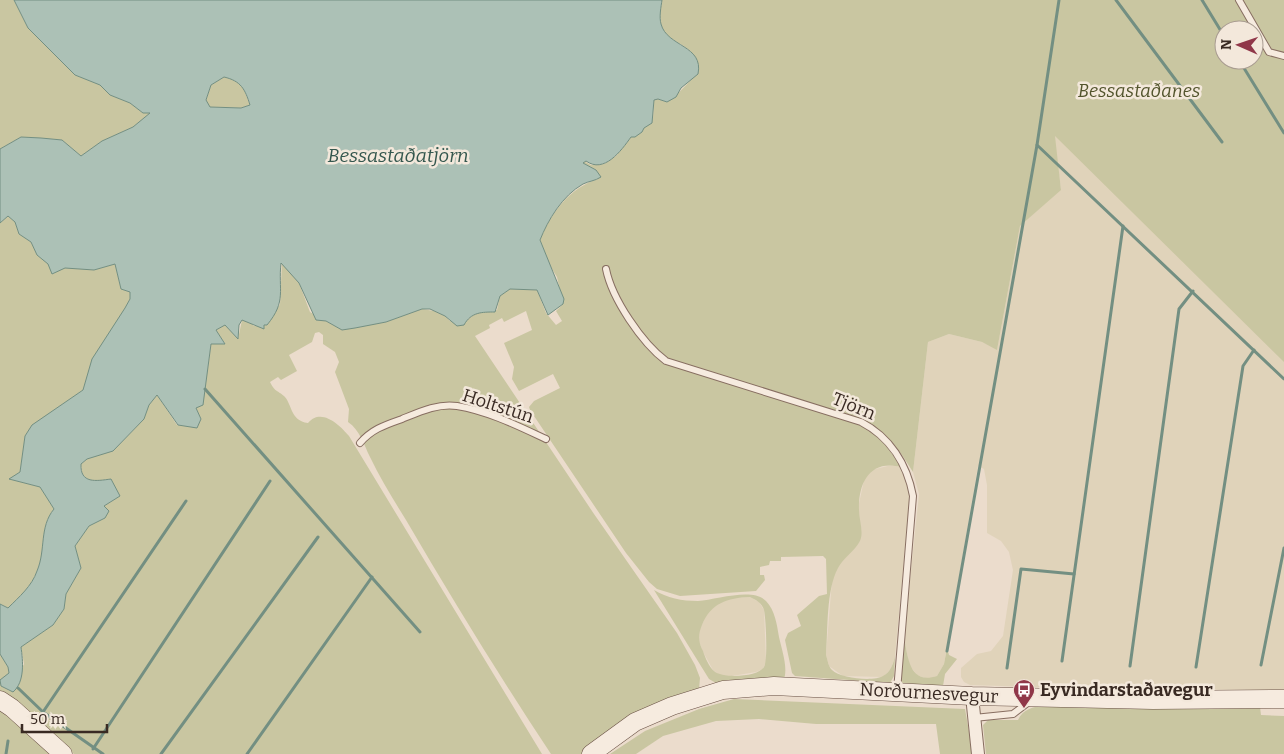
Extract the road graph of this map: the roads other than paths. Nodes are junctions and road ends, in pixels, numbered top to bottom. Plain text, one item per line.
1 (1239, 0) edge
2 (1284, 56) edge
3 (606, 269) dead end
4 (546, 439) dead end
5 (360, 443) dead end
6 (897, 692) junction
7 (972, 696) junction
8 (1036, 698) junction
9 (1284, 699) edge
10 (0, 700) edge
11 (974, 718) junction
12 (63, 754) edge
13 (591, 754) edge
14 (978, 754) edge

1 - 2 lane
3 - 6 lane, Tjörn
4 - 5 lane, Holtstún
6 - 7 street, Norðurnesvegur
6 - 13 street, Norðurnesvegur
7 - 8 street, Norðurnesvegur
7 - 11 street
8 - 9 street, Norðurnesvegur
8 - 11 lane
10 - 12 street
11 - 14 street

